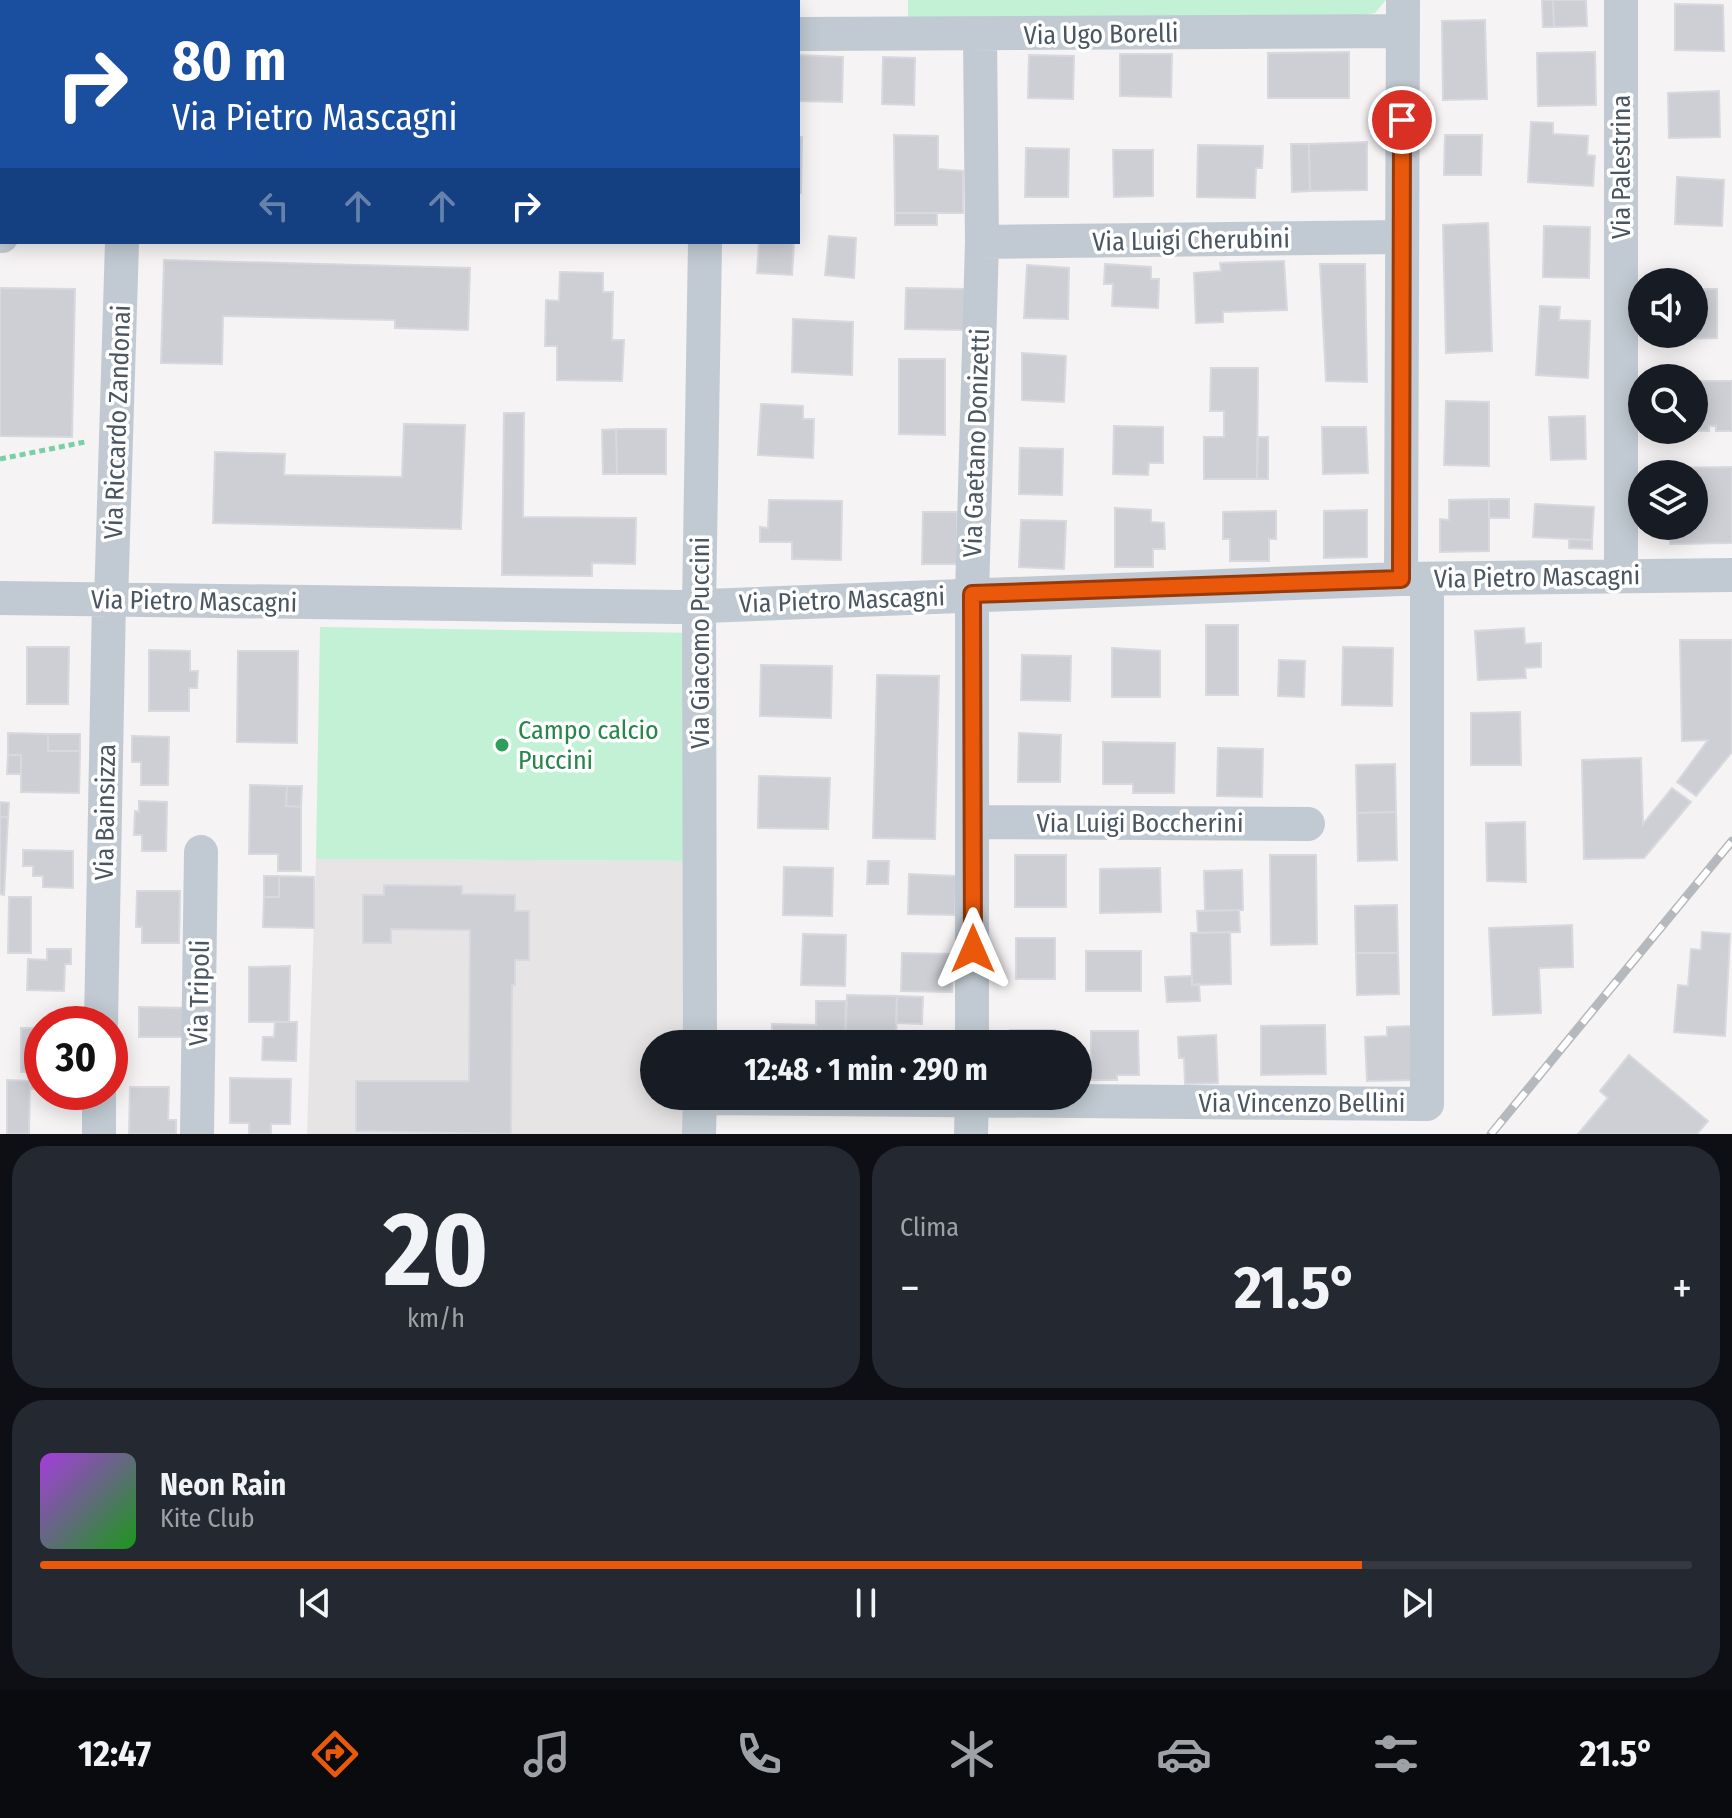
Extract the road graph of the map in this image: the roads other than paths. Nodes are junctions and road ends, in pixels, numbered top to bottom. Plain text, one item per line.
1 (1621, 0) edge
2 (1403, 16) edge
3 (800, 34) edge
4 (980, 35) junction
5 (1401, 237) junction
6 (982, 242) junction
7 (122, 244) edge
8 (705, 244) edge
9 (1621, 574) junction
10 (1732, 575) edge
11 (1414, 579) junction
12 (972, 594) junction
13 (0, 598) edge
14 (110, 601) junction
15 (699, 606) junction
16 (973, 822) junction
17 (1308, 824) dead end
18 (201, 852) dead end
19 (101, 1006) edge
20 (700, 1030) edge
21 (972, 1030) edge
22 (99, 1110) edge
23 (700, 1110) edge
24 (972, 1111) edge
25 (99, 1134) edge
26 (197, 1134) edge
27 (699, 1134) edge

1 - 9 street, Via Palestrina
2 - 4 street, Via Ugo Borelli
2 - 5 street
3 - 4 street, Via Ugo Borelli
4 - 6 street, Via Gaetano Donizetti
5 - 6 street, Via Luigi Cherubini
5 - 11 street
6 - 12 street, Via Gaetano Donizetti
7 - 14 street, Via Riccardo Zandonai
8 - 15 street, Via Giacomo Puccini
9 - 10 street, Via Pietro Mascagni
9 - 11 street, Via Pietro Mascagni
11 - 12 street, Via Pietro Mascagni
11 - 24 street, Via Vincenzo Bellini
12 - 15 street, Via Pietro Mascagni
12 - 16 street, Via Gaetano Donizetti
13 - 14 street, Via Pietro Mascagni
14 - 15 street, Via Pietro Mascagni
14 - 19 street, Via Bainsizza
15 - 20 street, Via Giacomo Puccini
16 - 17 street, Via Luigi Boccherini
16 - 21 street, Via Gaetano Donizetti
18 - 26 street, Via Tripoli
22 - 25 street
23 - 27 street

